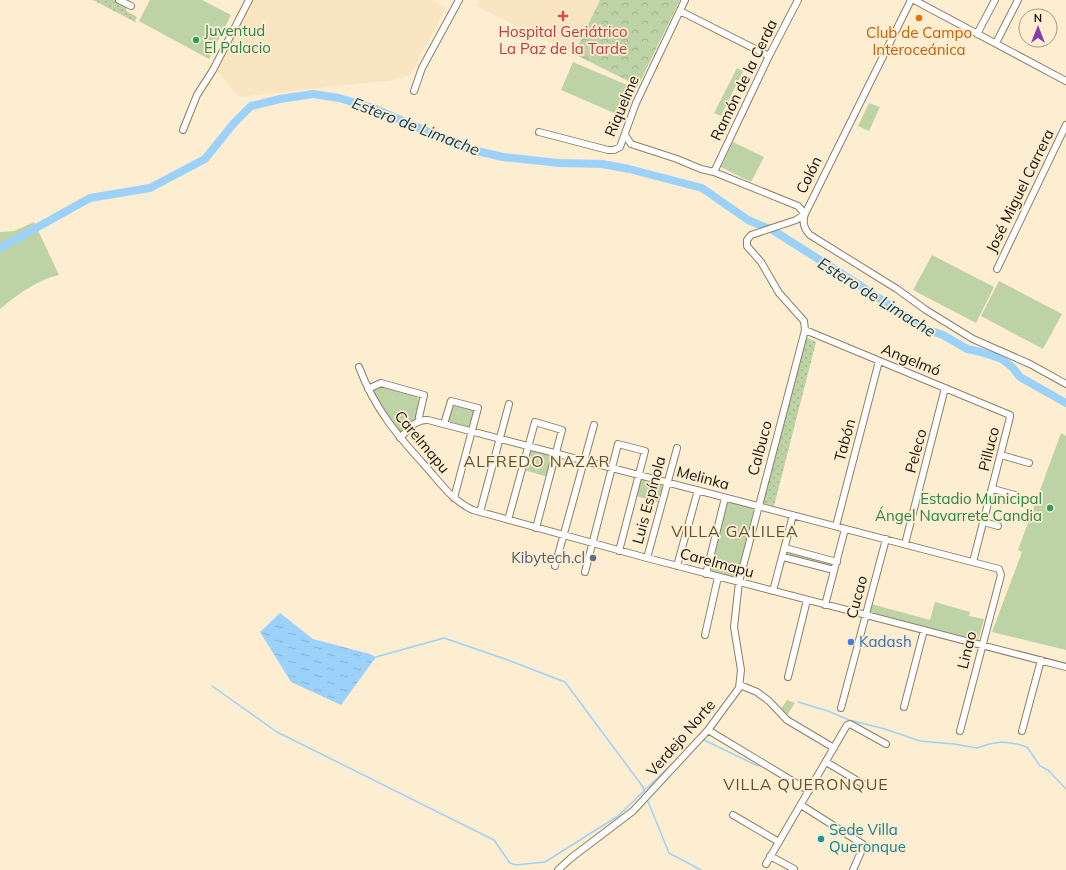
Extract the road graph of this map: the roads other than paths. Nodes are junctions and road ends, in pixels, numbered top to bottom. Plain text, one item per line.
1 (119, 0) edge
2 (134, 0) edge
3 (250, 0) edge
4 (459, 0) edge
5 (685, 0) edge
6 (798, 0) edge
7 (912, 0) edge
8 (995, 0) edge
9 (1018, 0) edge
10 (680, 11) junction
11 (977, 34) junction
12 (996, 43) junction
13 (769, 56) junction
14 (1066, 81) edge
15 (414, 91) dead end
16 (1066, 125) edge
17 (183, 130) dead end
18 (539, 132) dead end
19 (624, 135) junction
20 (714, 172) junction
21 (805, 214) junction
22 (997, 269) dead end
23 (804, 321) joint
24 (805, 330) junction
25 (880, 361) junction
26 (359, 367) dead end
27 (1066, 384) edge
28 (945, 388) junction
29 (368, 389) junction
30 (509, 404) dead end
31 (1008, 414) joint
32 (420, 421) junction
33 (444, 424) junction
34 (594, 425) dead end
35 (472, 431) junction
36 (400, 438) junction
37 (500, 439) junction
38 (528, 446) junction
39 (677, 448) dead end
40 (556, 453) junction
41 (1002, 455) junction
42 (584, 461) junction
43 (1029, 463) dead end
44 (612, 468) junction
45 (639, 475) junction
46 (667, 482) junction
47 (993, 489) junction
48 (698, 490) junction
49 (1015, 495) dead end
50 (454, 498) junction
51 (725, 498) junction
52 (758, 506) junction
53 (480, 512) junction
54 (794, 515) junction
55 (508, 520) junction
56 (984, 522) junction
57 (836, 526) junction
58 (998, 526) dead end
59 (536, 528) junction
60 (845, 528) junction
61 (564, 536) junction
62 (886, 539) junction
63 (592, 543) junction
64 (905, 544) junction
65 (785, 548) junction
66 (619, 551) junction
67 (782, 557) junction
68 (647, 558) junction
69 (837, 562) junction
70 (974, 562) junction
71 (555, 566) dead end
72 (677, 566) junction
73 (834, 570) junction
74 (585, 572) dead end
75 (706, 574) junction
76 (1001, 575) joint
77 (718, 577) junction
78 (739, 582) junction
79 (774, 591) junction
80 (807, 600) junction
81 (825, 604) junction
82 (866, 615) junction
83 (924, 630) junction
84 (705, 635) dead end
85 (982, 645) junction
86 (1041, 660) junction
87 (1066, 667) edge
88 (788, 677) dead end
89 (740, 685) junction
90 (904, 707) dead end
91 (841, 708) dead end
92 (708, 730) junction
93 (960, 731) dead end
94 (1022, 731) dead end
95 (886, 744) dead end
96 (834, 748) junction
97 (826, 762) junction
98 (864, 784) dead end
99 (809, 791) junction
100 (801, 805) junction
101 (733, 815) dead end
102 (779, 842) junction
103 (770, 856) junction
104 (766, 864) dead end
105 (558, 870) edge
106 (794, 870) edge
107 (853, 870) edge

1 - 2 street
3 - 17 street
4 - 15 street
5 - 10 street, Riquelme
6 - 13 street, Ramón de la Cerda
7 - 11 street
7 - 21 street, Colón
8 - 11 street
9 - 12 street
10 - 13 street
10 - 19 street, Riquelme
11 - 12 street
12 - 14 street
13 - 20 street, Ramón de la Cerda
16 - 22 street, José Miguel Carrera
18 - 19 street, Riquelme
19 - 20 street
20 - 21 street
21 - 23 street, Colón
21 - 27 street
23 - 24 street, Calbuco
24 - 25 street, Angelmó
24 - 52 street, Calbuco
25 - 28 street, Angelmó
25 - 57 street, Tabón
26 - 29 street, Carelmapu
28 - 31 street, Angelmó
28 - 64 street, Peleco
29 - 32 street
29 - 36 street, Carelmapu
30 - 37 street
31 - 41 street, Pilluco
32 - 33 street, Melinka
32 - 36 street
33 - 35 street, Melinka
33 - 35 street
34 - 42 street
35 - 37 street, Melinka
35 - 50 street
36 - 50 street, Carelmapu
37 - 38 street, Melinka
37 - 53 street
38 - 40 street, Melinka
38 - 40 street
38 - 55 street
39 - 46 street, Luis Espínola
40 - 42 street, Melinka
40 - 59 street
41 - 43 street
41 - 47 street, Pilluco
42 - 44 street, Melinka
42 - 61 street
44 - 45 street, Melinka
44 - 45 street
44 - 63 street
45 - 46 street, Melinka
45 - 66 street
46 - 48 street, Melinka
46 - 68 street, Luis Espínola
47 - 49 street
47 - 56 street, Pilluco
48 - 51 street, Melinka
48 - 72 street
50 - 53 street, Carelmapu
51 - 52 street, Melinka
51 - 75 street
52 - 54 street, Melinka
52 - 78 street, Calbuco
53 - 55 street, Carelmapu
54 - 57 street, Melinka
54 - 65 street
55 - 59 street, Carelmapu
56 - 58 street
56 - 70 street, Pilluco
57 - 60 street, Melinka
59 - 61 street, Carelmapu
60 - 62 street, Melinka
60 - 69 street
61 - 63 street, Carelmapu
61 - 71 street
62 - 64 street, Melinka
62 - 82 street, Cucao
63 - 66 street, Carelmapu
63 - 74 street
64 - 70 street, Melinka
65 - 67 street
65 - 69 street
66 - 68 street, Carelmapu
67 - 73 street
67 - 79 street
68 - 72 street, Carelmapu
69 - 73 street
70 - 76 street, Melinka
72 - 75 street, Carelmapu
73 - 81 street
75 - 77 street, Carelmapu
76 - 85 street, Linao
77 - 78 street, Carelmapu
77 - 84 street
78 - 79 street, Carelmapu
78 - 89 street, Verdejo Norte
79 - 80 street, Carelmapu
80 - 81 street, Carelmapu
80 - 88 street
81 - 82 street, Carelmapu
82 - 83 street, Carelmapu
82 - 91 street, Cucao
83 - 85 street, Carelmapu
83 - 90 street
85 - 86 street, Carelmapu
85 - 93 street, Linao
86 - 87 street, Carelmapu
86 - 94 street
89 - 92 street, Verdejo Norte
89 - 96 street
92 - 99 street
92 - 105 street, Verdejo Norte
95 - 96 street
96 - 97 street
97 - 98 street
97 - 99 street
99 - 100 street
100 - 102 street
100 - 107 street
101 - 102 street
102 - 103 street
103 - 104 street
103 - 106 street

